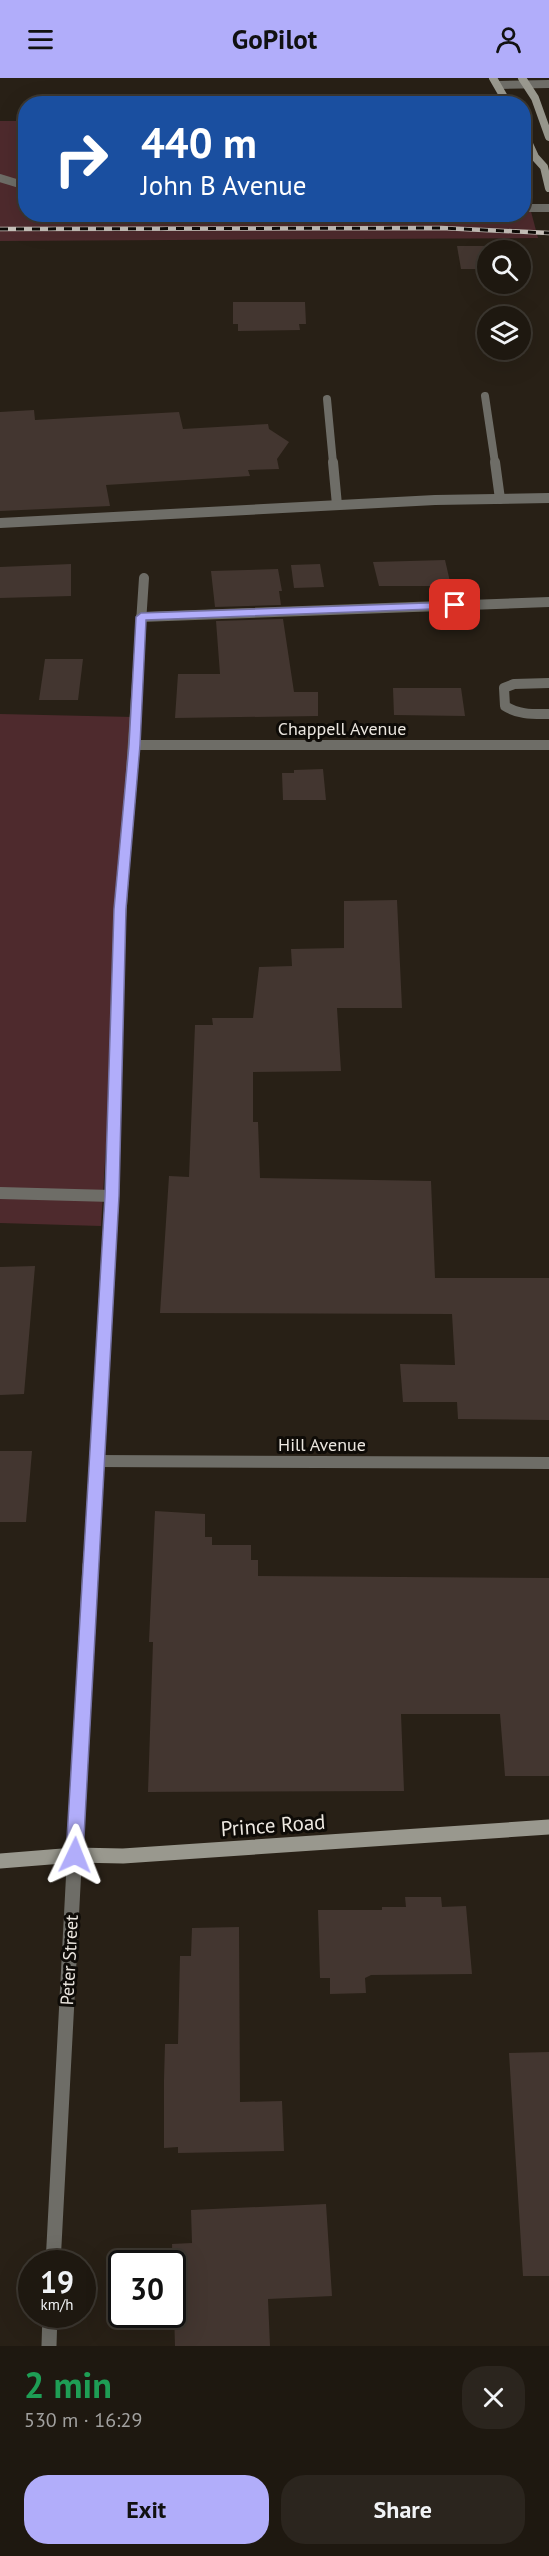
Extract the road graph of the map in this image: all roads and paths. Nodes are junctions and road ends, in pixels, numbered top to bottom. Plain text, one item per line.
1 (493, 78) edge
2 (522, 78) edge
3 (549, 84) edge
4 (528, 85) junction
5 (498, 86) junction
6 (504, 96) edge
7 (549, 137) edge
8 (531, 150) edge
9 (547, 165) edge
10 (0, 178) edge
11 (18, 184) edge
12 (549, 188) edge
13 (531, 208) edge
14 (549, 208) edge
15 (485, 396) dead end
16 (327, 399) dead end
17 (549, 498) edge
18 (500, 499) junction
19 (337, 505) junction
20 (0, 523) edge
21 (144, 578) dead end
22 (549, 602) edge
23 (141, 617) junction
24 (549, 683) edge
25 (549, 714) edge
26 (134, 745) junction
27 (549, 745) edge
28 (0, 1193) edge
29 (112, 1196) junction
30 (95, 1461) junction
31 (549, 1463) edge
32 (549, 1827) edge
33 (75, 1855) junction
34 (0, 1861) edge
35 (54, 2250) edge
36 (50, 2328) edge
37 (49, 2346) edge

1 - 5 main road
2 - 4 main road
3 - 4 street
4 - 5 street
4 - 7 main road
5 - 6 main road
8 - 9 main road
9 - 12 main road
10 - 11 street
13 - 14 street
15 - 18 street
16 - 19 street
17 - 18 street
18 - 19 street
19 - 20 street
21 - 23 street, Peter Street
22 - 23 street
23 - 26 street, Peter Street
24 - 25 street
26 - 27 street, Chappell Avenue
26 - 29 street, Peter Street
28 - 29 street
29 - 30 street, Peter Street
30 - 31 street, Hill Avenue
30 - 33 street, Peter Street
32 - 33 main road, Prince Road
33 - 34 main road, Prince Road
33 - 35 street, Peter Street
36 - 37 street

